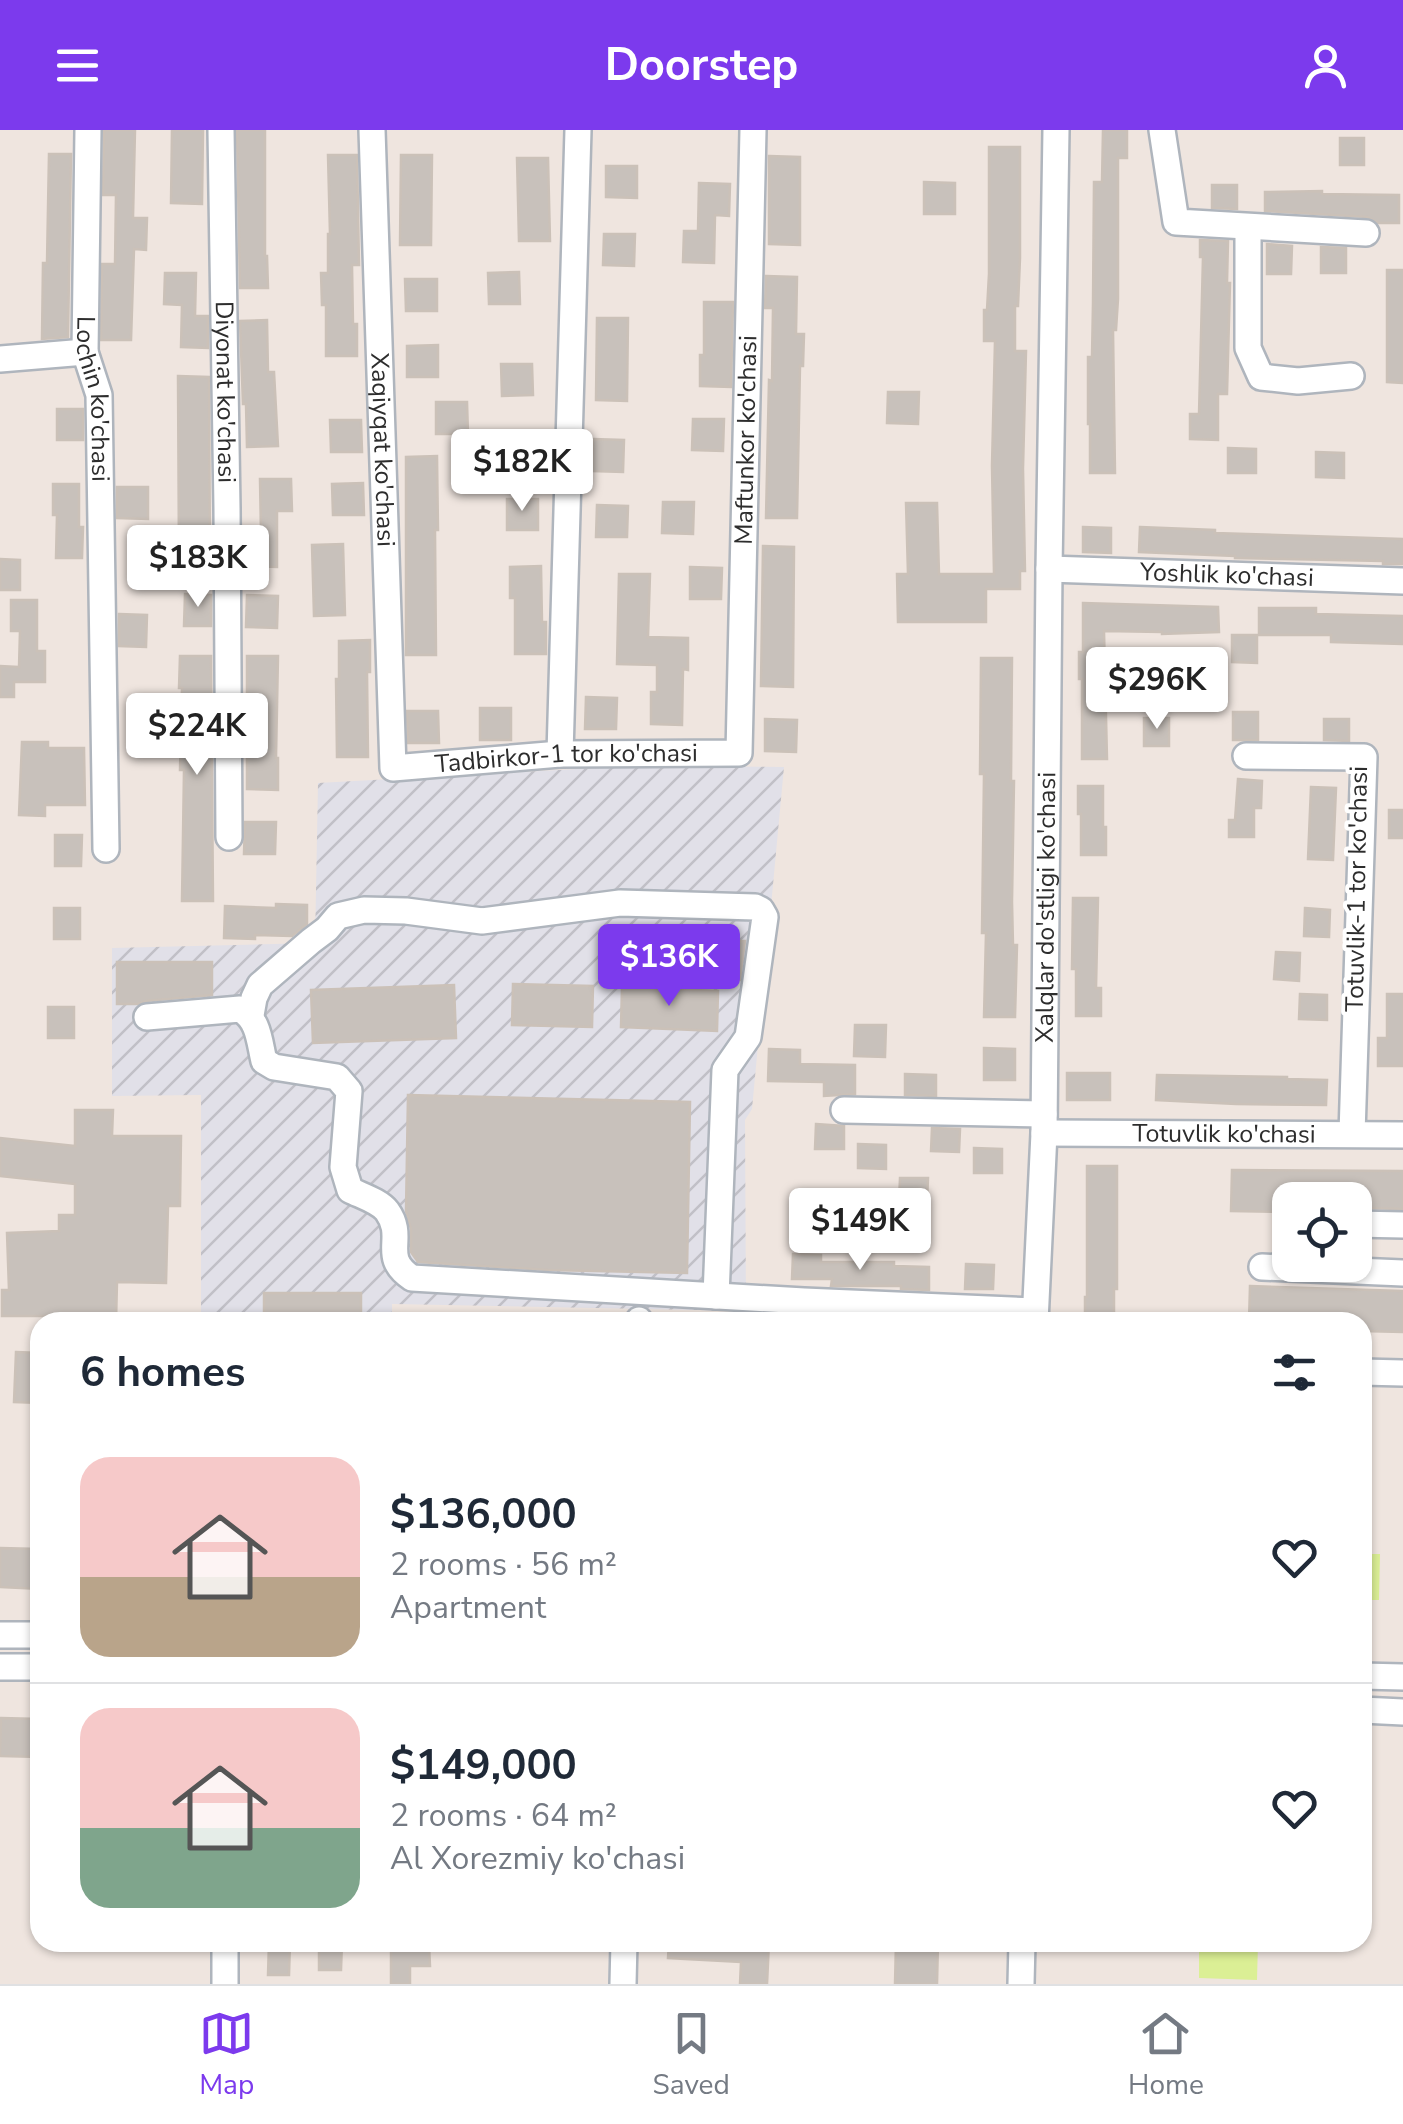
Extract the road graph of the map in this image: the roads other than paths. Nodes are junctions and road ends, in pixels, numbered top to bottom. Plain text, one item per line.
1 (88, 130) edge
2 (220, 130) edge
3 (372, 130) edge
4 (578, 130) edge
5 (752, 130) edge
6 (1056, 130) edge
7 (1162, 130) edge
8 (1248, 228) junction
9 (1366, 233) dead end
10 (84, 352) junction
11 (0, 358) edge
12 (1351, 376) dead end
13 (1049, 568) junction
14 (1403, 581) edge
15 (739, 753) joint
16 (560, 754) junction
17 (1246, 756) dead end
18 (393, 768) joint
19 (229, 837) dead end
20 (106, 850) dead end
21 (251, 1016) junction
22 (147, 1017) dead end
23 (844, 1110) dead end
24 (1044, 1123) junction
25 (1352, 1134) junction
26 (1403, 1135) edge
27 (1372, 1225) edge
28 (1403, 1226) edge
29 (1262, 1267) dead end
30 (1403, 1274) edge
31 (716, 1296) junction
32 (963, 1312) edge
33 (1035, 1312) edge
34 (1372, 1372) edge
35 (1403, 1373) edge
36 (0, 1635) edge
37 (30, 1636) edge
38 (0, 1667) edge
39 (30, 1667) edge
40 (1372, 1676) edge
41 (1403, 1678) edge
42 (1372, 1710) edge
43 (1403, 1712) edge
44 (226, 1952) edge
45 (624, 1952) edge
46 (1022, 1952) edge
47 (224, 1984) edge
48 (623, 1984) edge
49 (1021, 1984) edge

1 - 10 street, Lochin ko'chasi
2 - 19 street, Diyonat ko'chasi
3 - 18 street, Xaqiyqat ko'chasi
4 - 16 street
5 - 15 street, Maftunkor ko'chasi
6 - 13 street, Xalqlar do'stligi ko'chasi
7 - 8 street
8 - 9 street
8 - 12 street
10 - 11 street
10 - 20 street, Lochin ko'chasi
13 - 14 street, Yoshlik ko'chasi
13 - 24 street, Xalqlar do'stligi ko'chasi
15 - 16 street, Tadbirkor-1 tor ko'chasi
16 - 18 street, Tadbirkor-1 tor ko'chasi
17 - 25 street, Totuvlik-1 tor ko'chasi
21 - 22 street
21 - 31 street
21 - 31 street
23 - 24 street, Totuvlik ko'chasi
24 - 25 street, Totuvlik ko'chasi
24 - 33 street, Xalqlar do'stligi ko'chasi
25 - 26 street, Totuvlik ko'chasi
27 - 28 street
29 - 30 street
31 - 32 street
34 - 35 street
36 - 37 street
38 - 39 street
40 - 41 street
42 - 43 street
44 - 47 street
45 - 48 street
46 - 49 street

